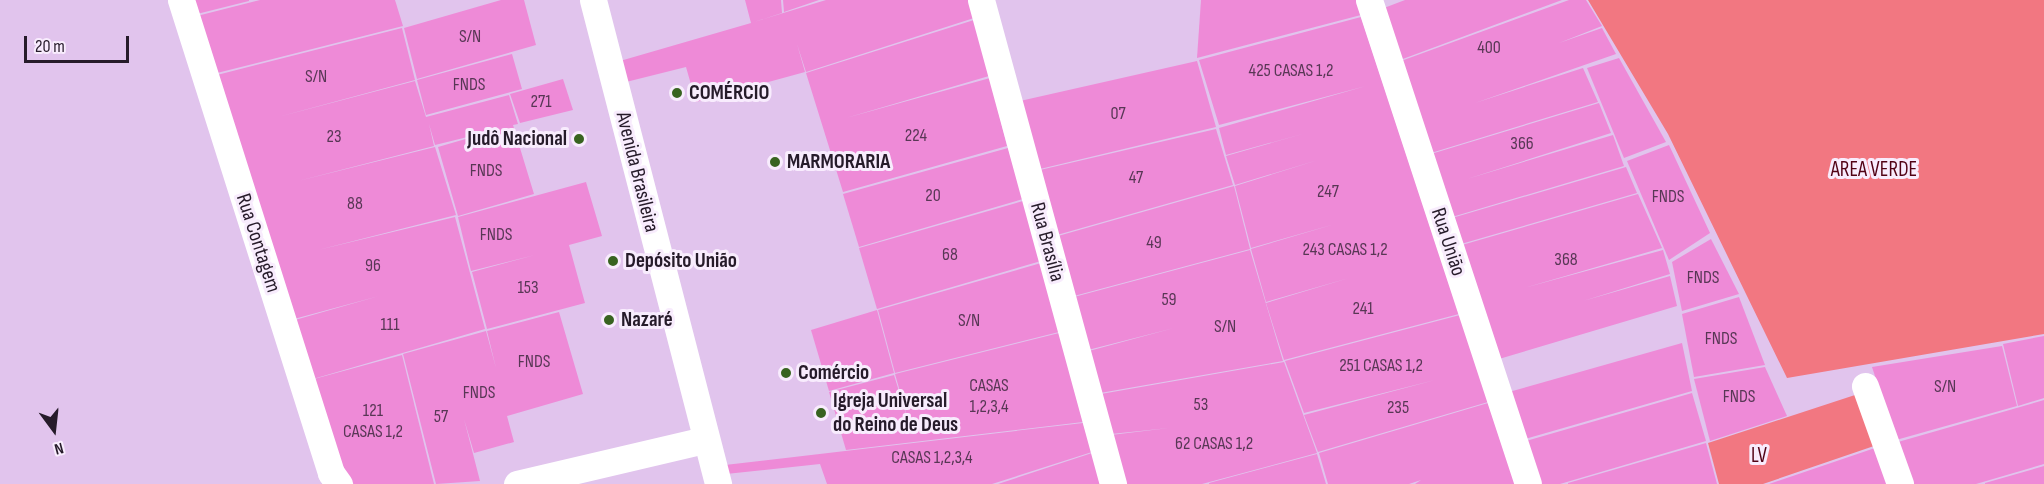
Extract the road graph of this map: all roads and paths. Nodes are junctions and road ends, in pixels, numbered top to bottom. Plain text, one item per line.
1 (182, 0) edge
2 (593, 0) edge
3 (981, 0) edge
4 (1369, 0) edge
5 (1865, 386) dead end
6 (705, 440) junction
7 (339, 484) edge
8 (518, 484) edge
9 (718, 484) edge
10 (1113, 484) edge
11 (1528, 484) edge
12 (1900, 484) edge

1 - 7 street, Rua Contagem
2 - 6 street, Avenida Brasileira
3 - 10 street, Rua Brasília
4 - 11 street, Rua União
5 - 12 street
6 - 8 street
6 - 9 street, Avenida Brasileira

